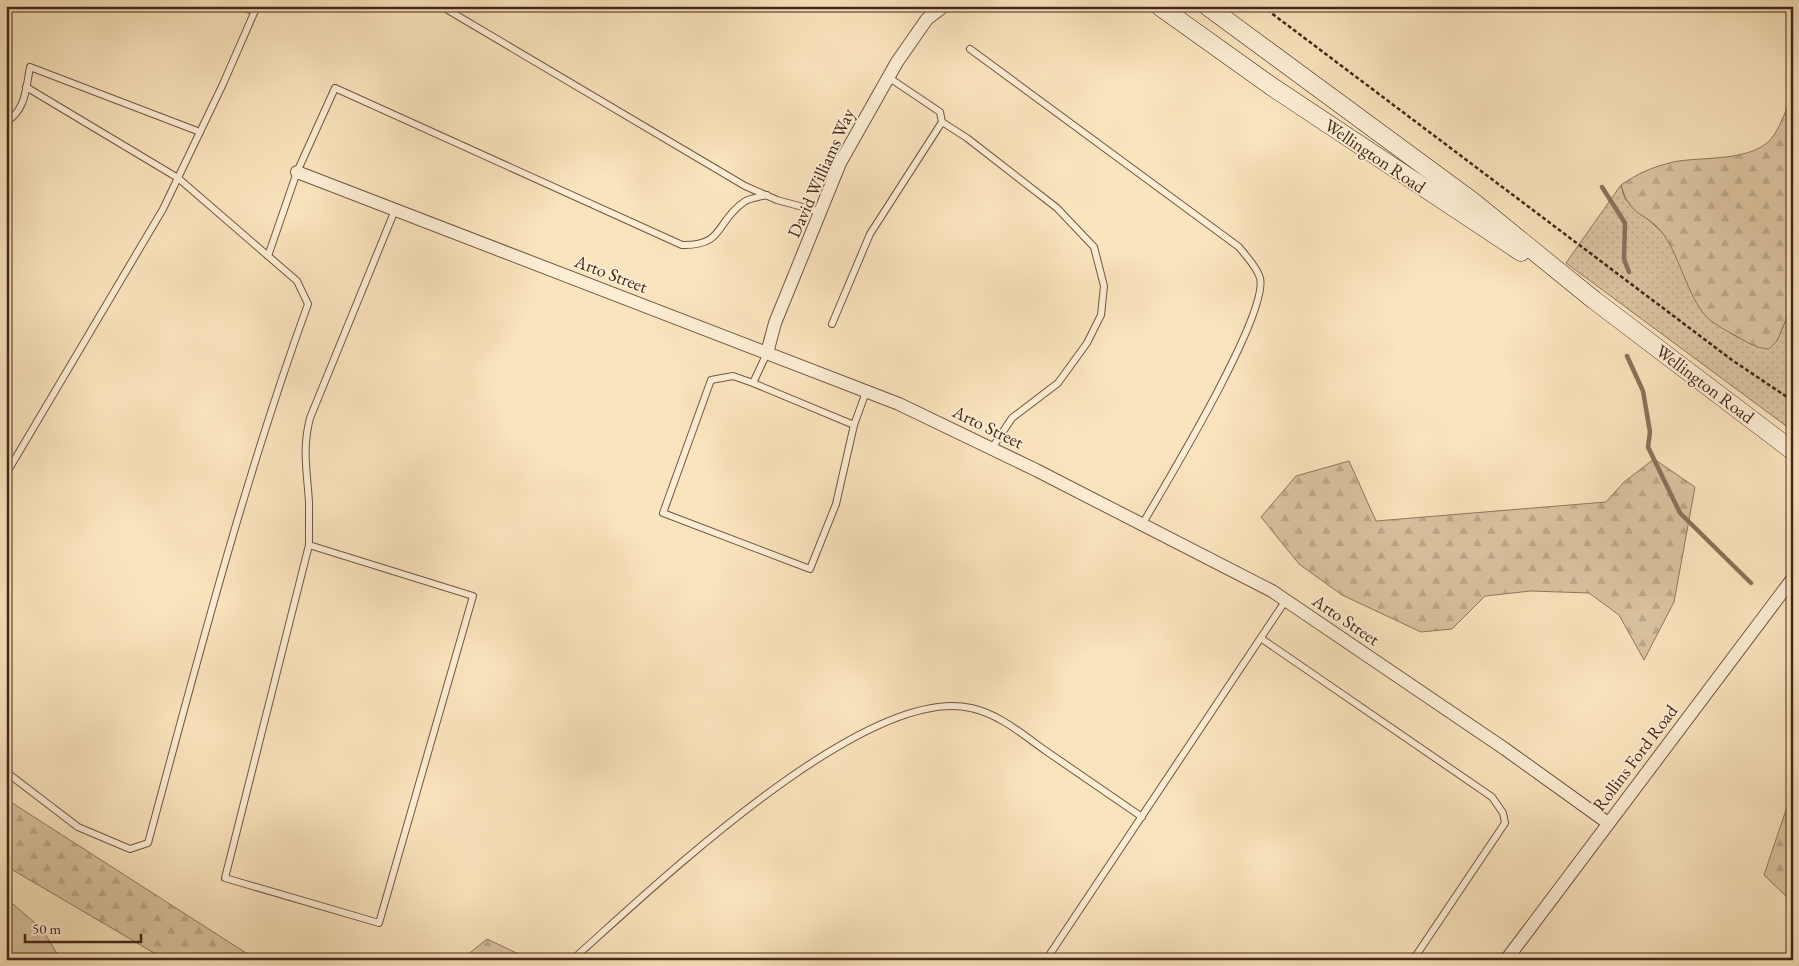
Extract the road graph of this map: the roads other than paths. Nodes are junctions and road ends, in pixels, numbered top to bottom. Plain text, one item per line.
1 (235, 6) edge
2 (441, 6) edge
3 (931, 6) edge
4 (944, 6) edge
5 (1160, 6) edge
6 (1207, 6) edge
7 (256, 9) edge
8 (927, 19) junction
9 (970, 49) dead end
10 (888, 77) junction
11 (26, 87) junction
12 (6, 122) edge
13 (942, 122) junction
14 (200, 132) junction
15 (297, 172) junction
16 (178, 178) junction
17 (767, 196) junction
18 (395, 210) junction
19 (820, 212) junction
20 (268, 256) junction
21 (1594, 300) junction
22 (832, 324) dead end
23 (767, 353) junction
24 (754, 383) junction
25 (866, 392) junction
26 (854, 425) junction
27 (992, 448) junction
28 (1793, 451) edge
29 (6, 474) edge
30 (1143, 523) junction
31 (309, 545) junction
32 (1793, 578) edge
33 (1286, 600) junction
34 (1262, 639) junction
35 (6, 772) edge
36 (1142, 817) junction
37 (1608, 823) junction
38 (572, 960) edge
39 (1046, 960) edge
40 (1413, 960) edge
41 (1506, 960) edge

1 - 7 lane
2 - 17 lane
3 - 8 street, David Williams Way
4 - 8 street, David Williams Way
5 - 21 main road, Wellington Road
6 - 21 main road, Wellington Road
7 - 14 lane
8 - 10 street, David Williams Way
9 - 30 lane
10 - 13 lane
10 - 19 street, David Williams Way
11 - 12 lane
11 - 14 lane
11 - 16 lane
13 - 22 lane
13 - 27 lane
14 - 16 lane
15 - 17 lane
15 - 18 street, Arto Street
15 - 20 lane
16 - 20 lane
16 - 29 lane
17 - 19 lane
18 - 23 street, Arto Street
18 - 31 lane
19 - 23 street, David Williams Way
20 - 35 lane
21 - 28 main road, Wellington Road
23 - 24 lane
23 - 25 street, Arto Street
24 - 26 lane
24 - 26 lane
25 - 26 lane
25 - 27 street, Arto Street
27 - 30 street, Arto Street
30 - 33 street, Arto Street
31 - 31 lane
32 - 37 street, Rollins Ford Road
33 - 34 lane
33 - 37 street, Arto Street
34 - 36 lane
34 - 40 lane
36 - 38 lane
36 - 39 lane
37 - 41 street, Rollins Ford Road

